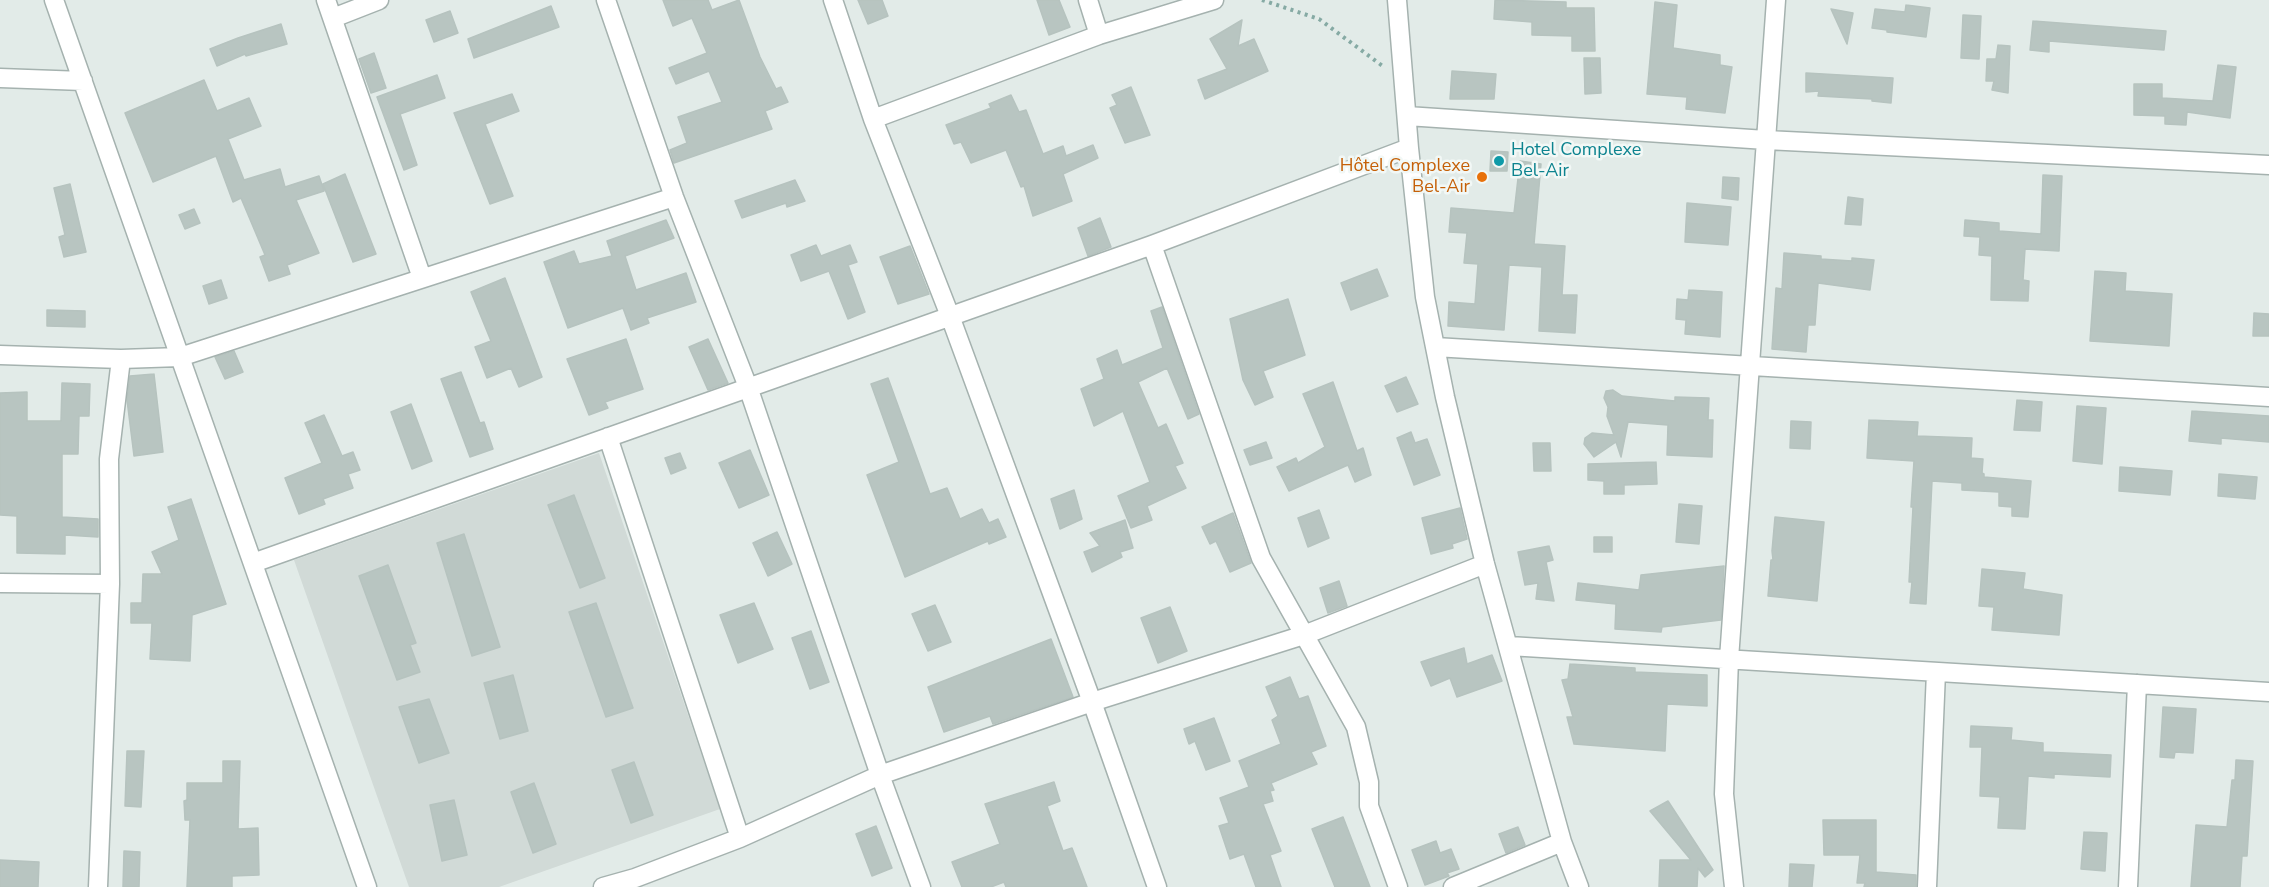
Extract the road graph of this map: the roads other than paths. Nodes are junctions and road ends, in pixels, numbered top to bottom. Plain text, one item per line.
1 (54, 0) edge
2 (326, 0) edge
3 (379, 0) edge
4 (606, 0) edge
5 (833, 0) edge
6 (1088, 0) edge
7 (1214, 0) edge
8 (1397, 0) edge
9 (1776, 0) edge
10 (333, 18) junction
11 (1099, 35) junction
12 (0, 78) edge
13 (83, 81) junction
14 (1407, 116) junction
15 (873, 119) junction
16 (1766, 140) junction
17 (1408, 148) junction
18 (2269, 165) edge
19 (674, 197) junction
20 (1152, 245) junction
21 (422, 278) junction
22 (950, 316) junction
23 (1435, 347) junction
24 (0, 355) edge
25 (180, 357) junction
26 (121, 358) junction
27 (1750, 366) junction
28 (748, 387) junction
29 (2269, 398) edge
30 (608, 437) junction
31 (253, 562) junction
32 (1485, 564) junction
33 (0, 583) edge
34 (110, 584) junction
35 (1304, 635) junction
36 (1509, 646) junction
37 (1728, 659) junction
38 (1936, 672) junction
39 (2137, 684) junction
40 (2269, 692) edge
41 (1092, 702) junction
42 (880, 775) junction
43 (740, 838) junction
44 (1562, 842) junction
45 (637, 882) edge
46 (98, 887) edge
47 (367, 887) edge
48 (603, 887) edge
49 (921, 887) edge
50 (1157, 887) edge
51 (1398, 887) edge
52 (1453, 887) edge
53 (1580, 887) edge
54 (1734, 887) edge
55 (1927, 887) edge
56 (2128, 887) edge

1 - 13 street
2 - 10 street
3 - 10 street
4 - 19 street
5 - 15 street
6 - 11 street
7 - 11 street
8 - 14 street
9 - 16 street
10 - 21 street
11 - 15 street
12 - 13 street
13 - 25 street
14 - 16 street
14 - 17 street
15 - 22 street
16 - 18 street
16 - 27 street
17 - 20 street
17 - 23 street
19 - 21 street
19 - 28 street
20 - 22 street
20 - 35 street
21 - 25 street
22 - 28 street
22 - 41 street
23 - 27 street
23 - 32 street
24 - 26 street
25 - 26 street
25 - 31 street
26 - 34 street
27 - 29 street
27 - 37 street
28 - 30 street
28 - 42 street
30 - 31 street
30 - 43 street
31 - 47 street
32 - 35 street
32 - 36 street
33 - 34 street
34 - 46 street
35 - 41 street
35 - 51 street
36 - 37 street
36 - 44 street
37 - 38 street
37 - 54 street
38 - 39 street
38 - 55 street
39 - 40 street
39 - 56 street
41 - 42 street
41 - 50 street
42 - 43 street
42 - 49 street
43 - 45 street
44 - 52 street
44 - 53 street
45 - 48 street

